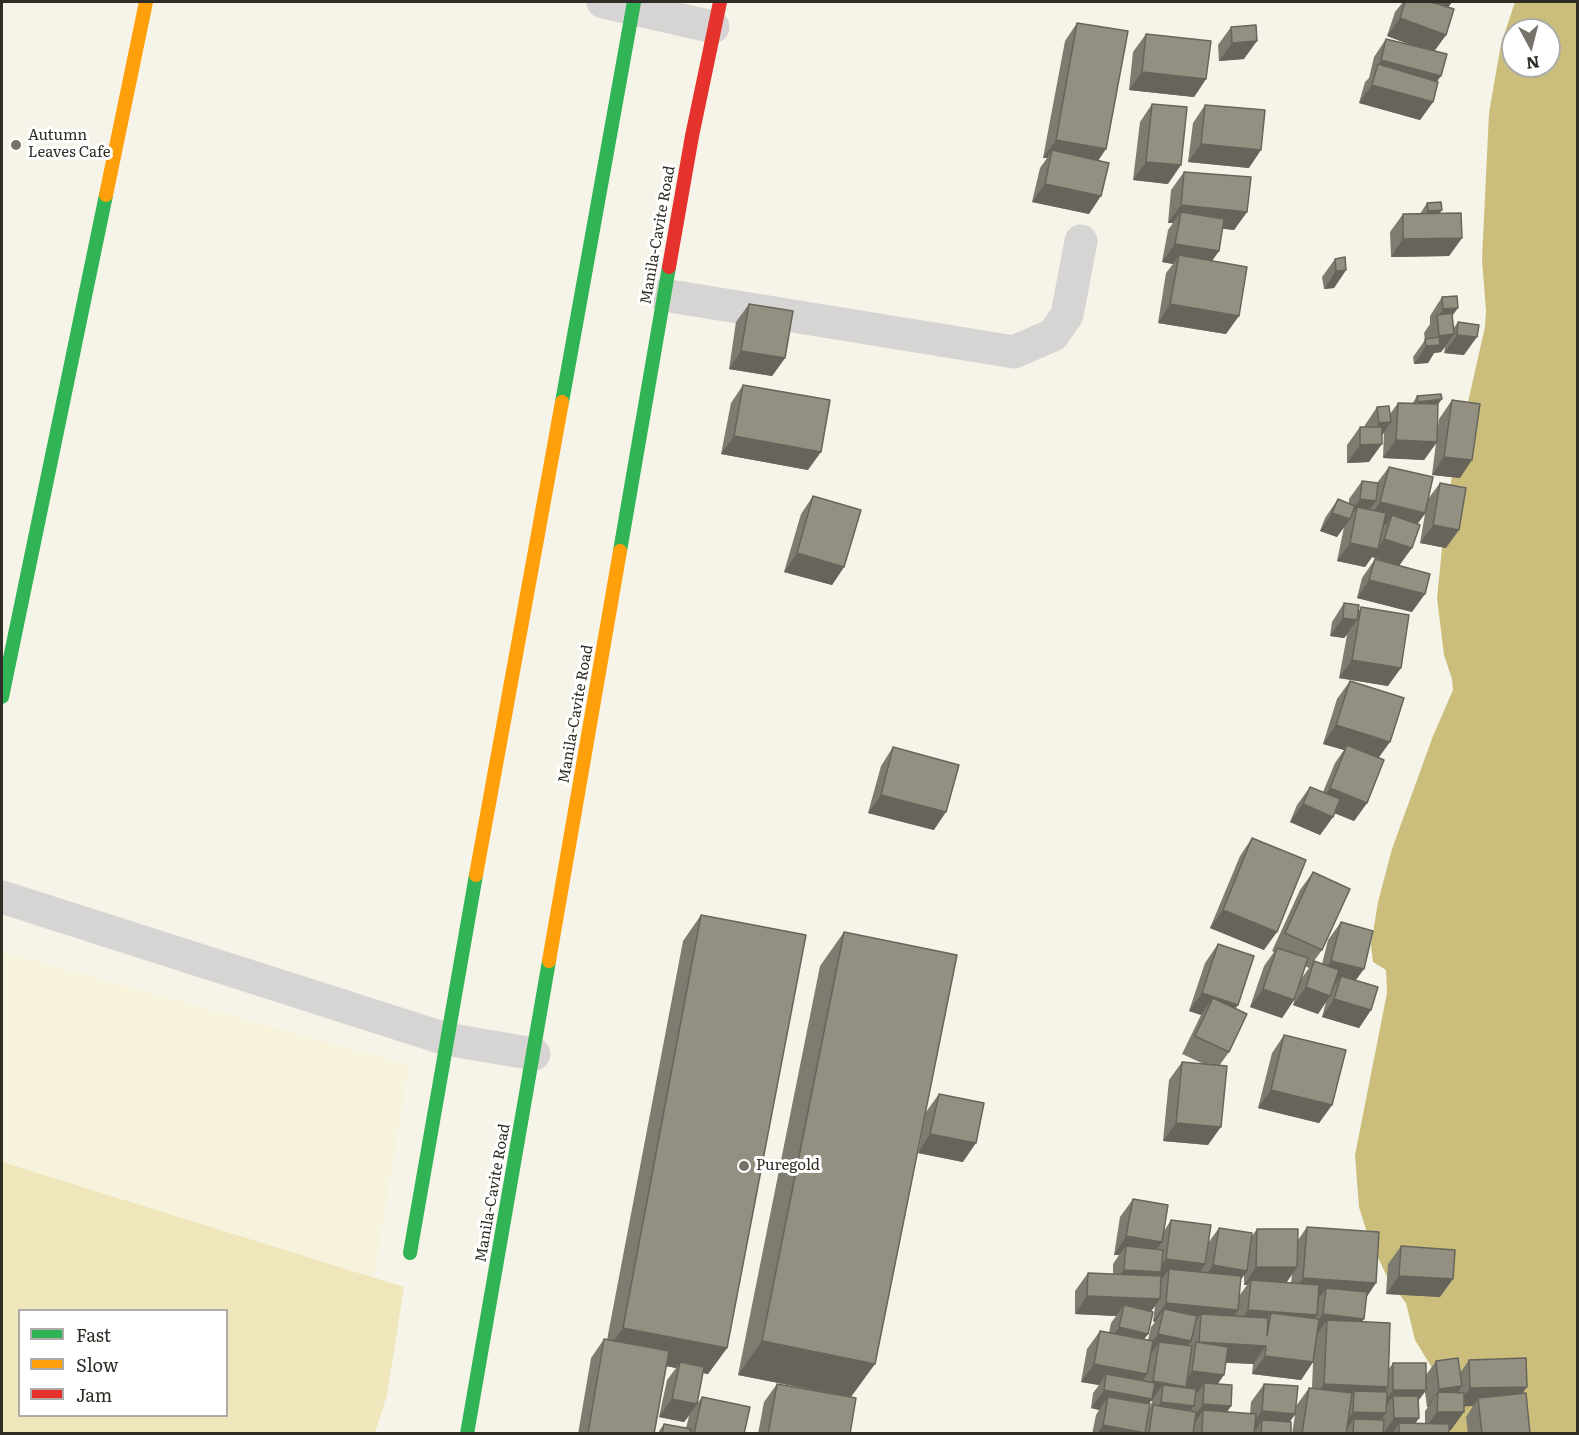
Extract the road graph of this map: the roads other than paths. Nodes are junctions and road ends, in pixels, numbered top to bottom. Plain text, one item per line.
1 (146, 2) edge
2 (623, 4) edge
3 (716, 14) edge
4 (1081, 241) dead end
5 (664, 295) junction
6 (2, 697) edge
7 (2, 897) edge
8 (446, 1039) junction
9 (534, 1054) junction
10 (410, 1253) dead end
11 (467, 1434) edge

1 - 6 street
2 - 3 street
2 - 8 street
3 - 5 street, Manila-Cavite Road
4 - 5 street
5 - 9 street, Manila-Cavite Road
7 - 8 street
8 - 9 street
8 - 10 street
9 - 11 street, Manila-Cavite Road

